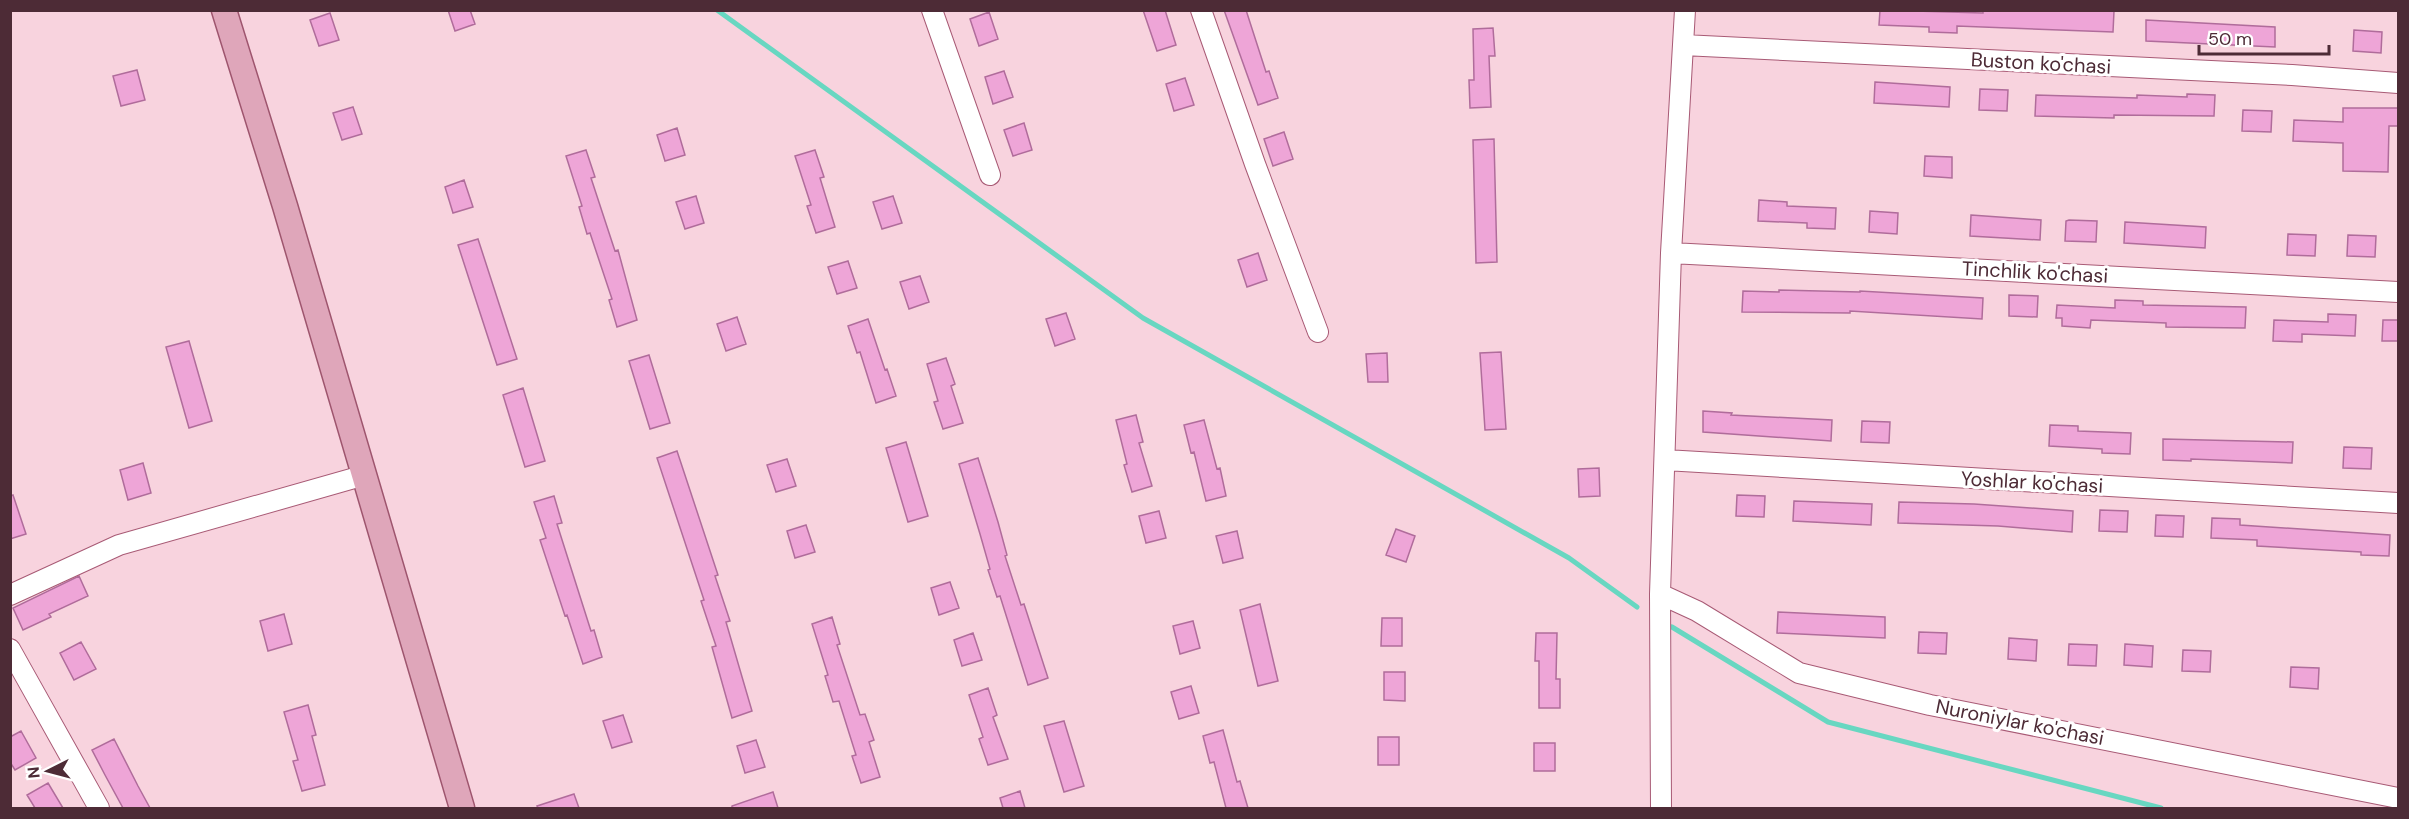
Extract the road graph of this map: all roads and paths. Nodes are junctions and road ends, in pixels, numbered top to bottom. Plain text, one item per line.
1 (224, 10) edge
2 (932, 10) edge
3 (1201, 10) edge
4 (1685, 10) edge
5 (1683, 45) junction
6 (2398, 83) edge
7 (990, 175) dead end
8 (1671, 253) junction
9 (2398, 292) edge
10 (1318, 332) dead end
11 (1665, 460) junction
12 (365, 476) junction
13 (2398, 503) edge
14 (1660, 594) junction
15 (10, 595) edge
16 (10, 650) edge
17 (2398, 798) edge
18 (99, 808) edge
19 (462, 808) edge
20 (1660, 808) edge

1 - 12 main road
2 - 7 street
3 - 10 street
4 - 5 street
5 - 6 street, Buston ko'chasi
5 - 8 street
8 - 9 street, Tinchlik ko'chasi
8 - 11 street
11 - 13 street, Yoshlar ko'chasi
11 - 14 street
12 - 15 street
12 - 19 main road
14 - 17 street, Nuroniylar ko'chasi
14 - 20 street
16 - 18 street

